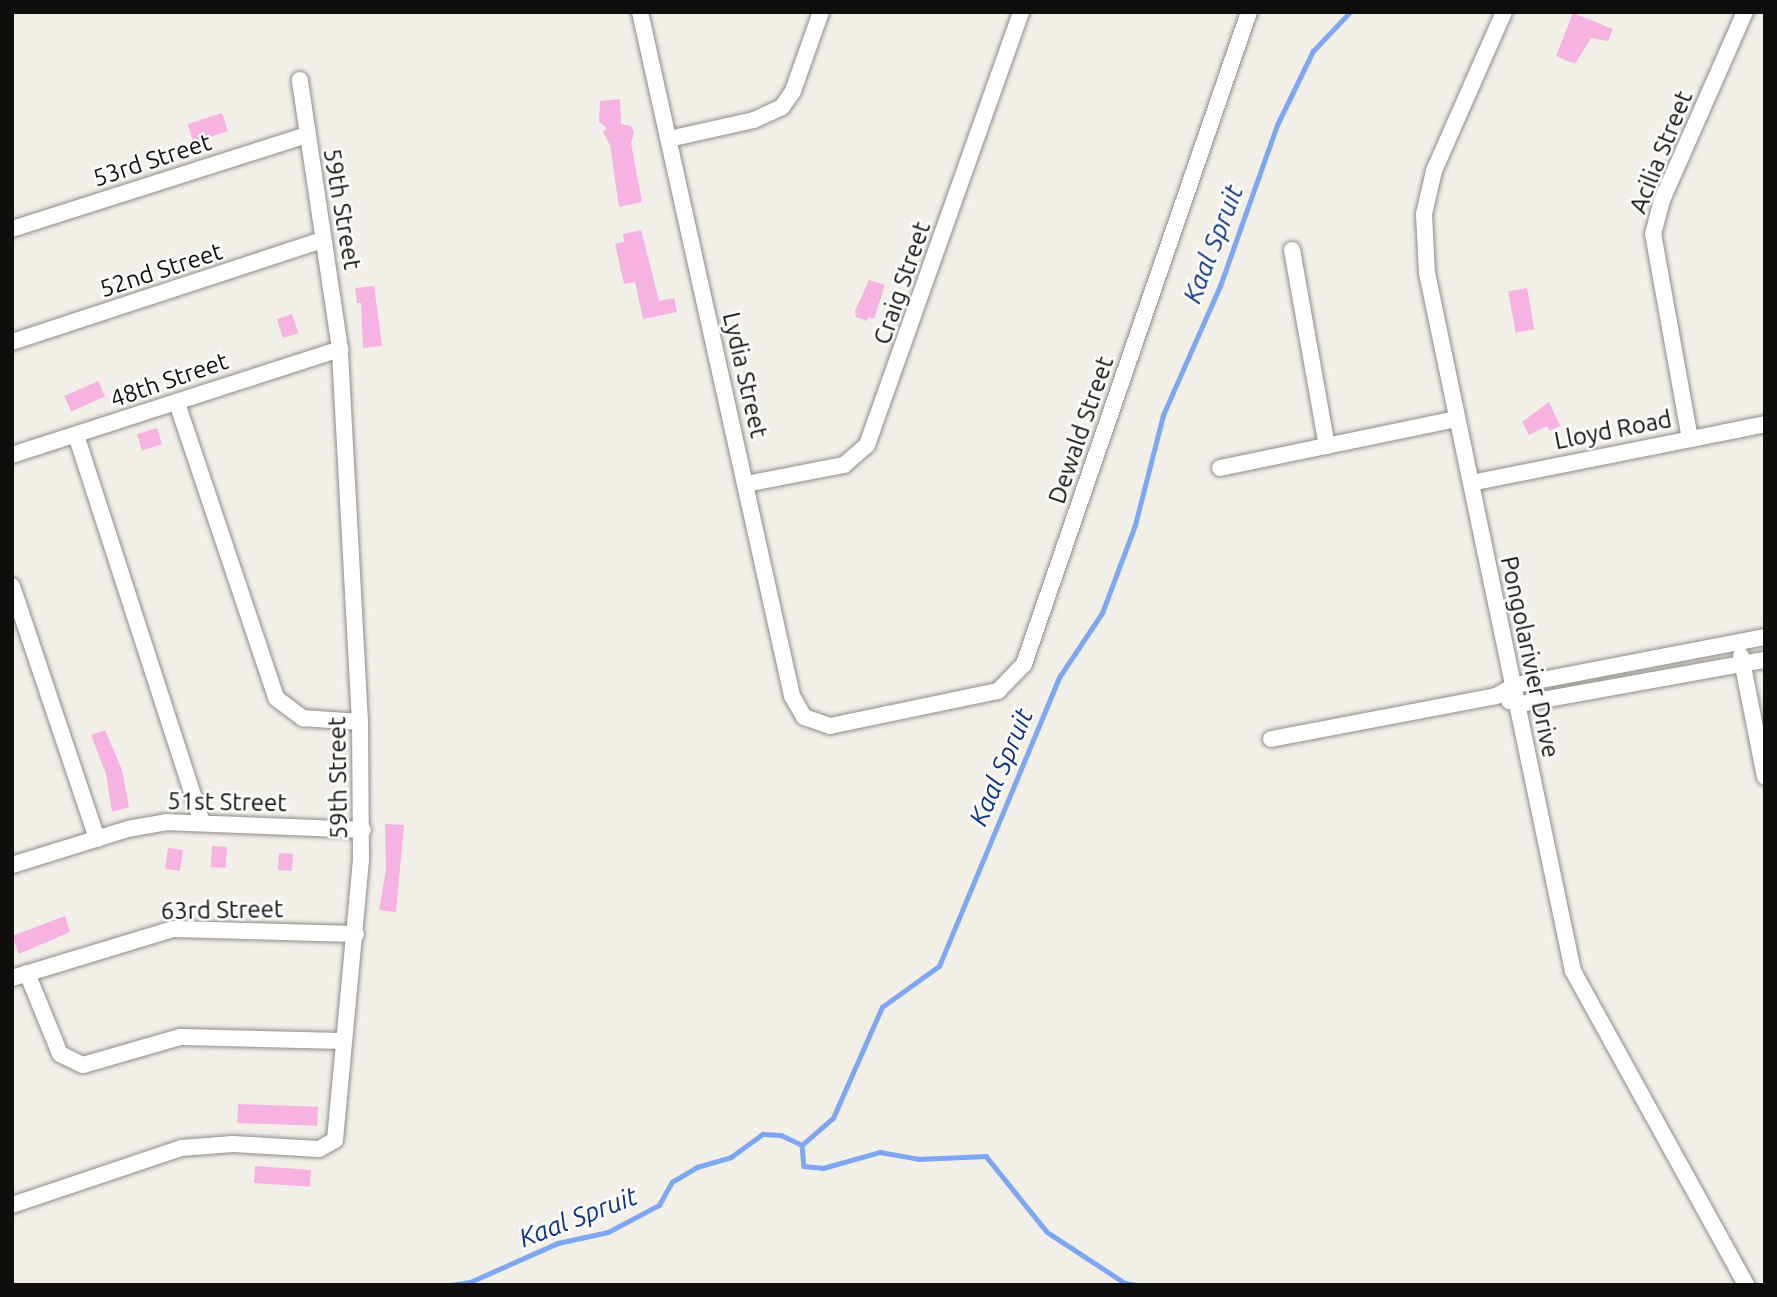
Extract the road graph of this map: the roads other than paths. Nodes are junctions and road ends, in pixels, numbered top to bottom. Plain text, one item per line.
1 (640, 12) edge
2 (821, 12) edge
3 (1021, 12) edge
4 (1249, 12) edge
5 (1504, 12) edge
6 (1745, 12) edge
7 (300, 80) dead end
8 (306, 135) junction
9 (669, 139) junction
10 (12, 229) edge
11 (323, 240) junction
12 (1292, 250) dead end
13 (12, 342) edge
14 (340, 349) junction
15 (177, 403) junction
16 (1457, 419) junction
17 (1765, 424) edge
18 (76, 435) junction
19 (1690, 439) junction
20 (1327, 446) junction
21 (12, 455) edge
22 (1220, 468) dead end
23 (1471, 483) junction
24 (746, 484) junction
25 (12, 586) edge
26 (1765, 637) edge
27 (1738, 643) junction
28 (1765, 660) edge
29 (1743, 665) junction
30 (1516, 685) junction
31 (1496, 696) junction
32 (1520, 704) junction
33 (360, 722) junction
34 (830, 726) joint
35 (1272, 739) dead end
36 (1765, 777) edge
37 (202, 822) junction
38 (363, 830) junction
39 (97, 839) junction
40 (12, 865) edge
41 (356, 934) junction
42 (20, 975) edge
43 (343, 1041) junction
44 (12, 1205) edge
45 (1745, 1285) edge

1 - 9 street, Lydia Street
2 - 9 street
3 - 24 street, Craig Street
4 - 34 street, Dewald Street
5 - 16 street, Pongolarivier Drive
6 - 19 street, Acilia Street
7 - 8 street, 59th Street
8 - 10 street, 53rd Street
8 - 11 street, 59th Street
9 - 24 street, Lydia Street
11 - 13 street, 52nd Street
11 - 14 street, 59th Street
12 - 20 street
14 - 15 street, 48th Street
14 - 33 street, 59th Street
15 - 18 street, 48th Street
15 - 33 street
16 - 20 street
16 - 23 street, Pongolarivier Drive
17 - 19 street, Lloyd Road
18 - 21 street, 48th Street
18 - 37 street
19 - 23 street, Lloyd Road
20 - 22 street
23 - 30 street, Pongolarivier Drive
24 - 34 street, Lydia Street
25 - 39 street
26 - 27 street
27 - 29 street
27 - 30 street
28 - 29 street
29 - 32 street
29 - 36 street
30 - 31 street
30 - 32 street, Pongolarivier Drive
31 - 32 street
31 - 35 street
32 - 45 street, Pongolarivier Drive
33 - 38 street, 59th Street
37 - 38 street, 51st Street
37 - 39 street, 51st Street
38 - 41 street, 59th Street
39 - 40 street, 51st Street
41 - 42 street, 63rd Street
41 - 43 street, 59th Street
42 - 43 street
43 - 44 street, 59th Street

